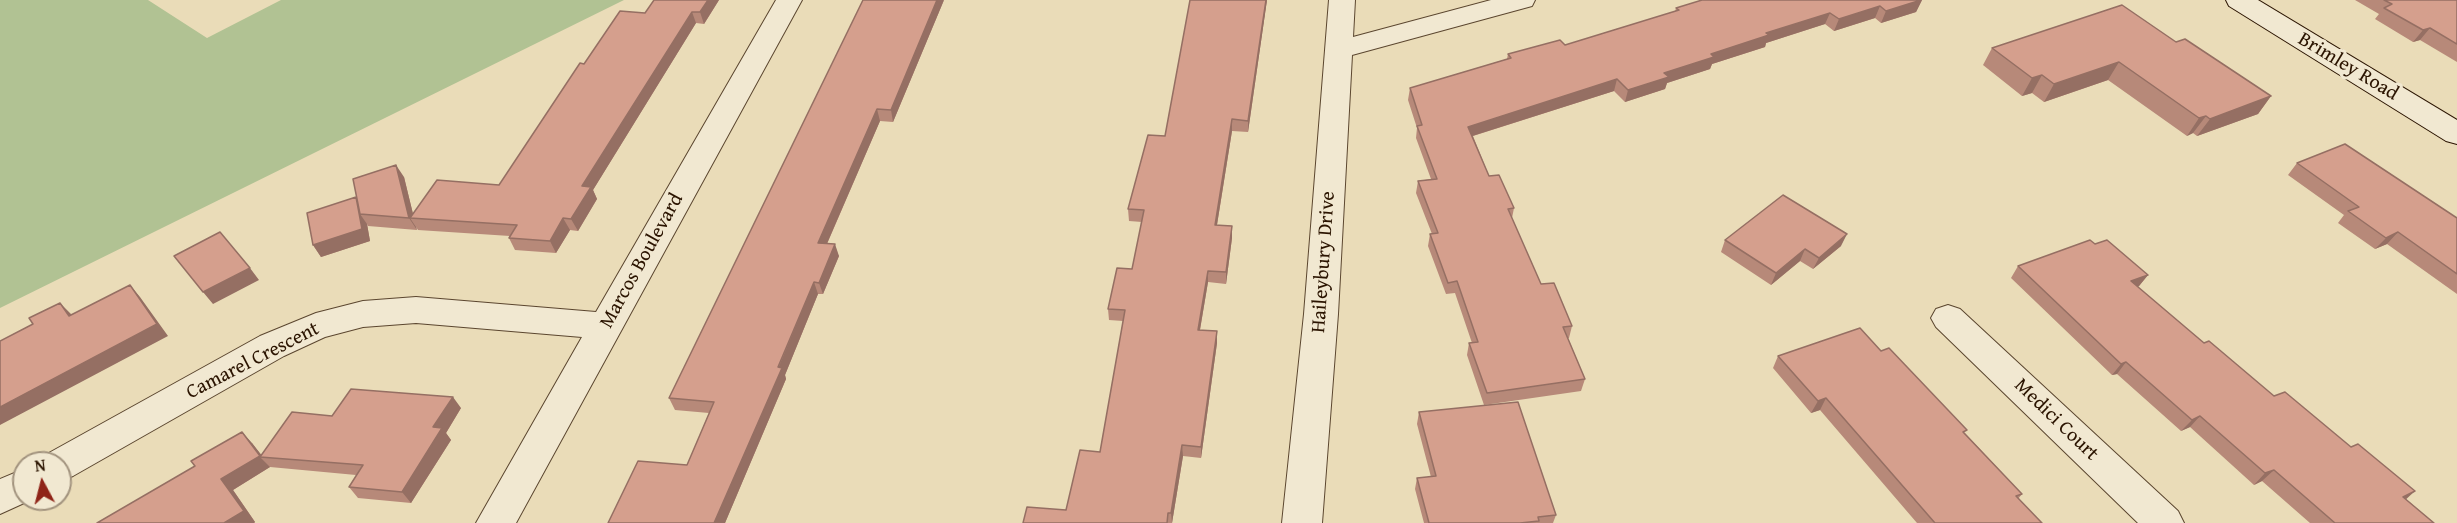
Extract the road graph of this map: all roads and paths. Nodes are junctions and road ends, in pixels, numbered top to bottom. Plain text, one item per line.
1 (789, 0) edge
2 (1342, 0) edge
3 (1522, 0) edge
4 (2239, 0) edge
5 (1339, 51) junction
6 (2457, 134) edge
7 (1948, 318) dead end
8 (605, 326) junction
9 (72, 458) edge
10 (496, 523) edge
11 (1302, 523) edge
12 (2164, 523) edge

1 - 8 street, Marcos Boulevard
2 - 5 street, Haileybury Drive
3 - 5 street
4 - 6 street, Brimley Road
5 - 11 street, Haileybury Drive
7 - 12 street, Medici Court
8 - 9 street, Camarel Crescent
8 - 10 street, Marcos Boulevard

